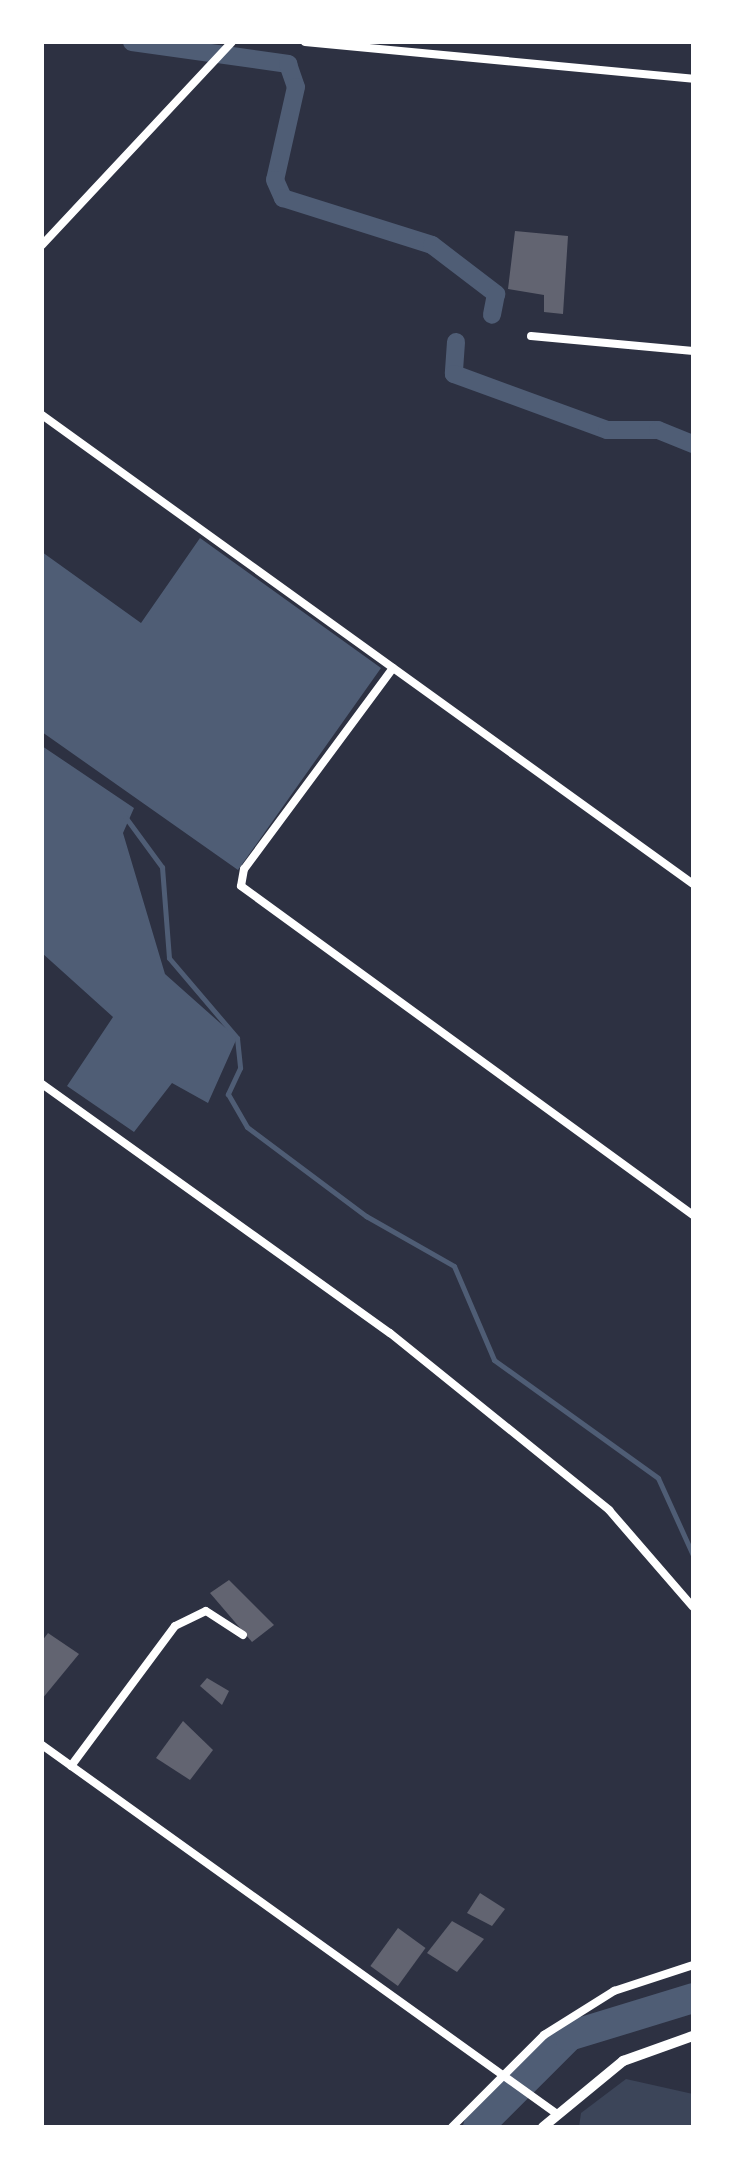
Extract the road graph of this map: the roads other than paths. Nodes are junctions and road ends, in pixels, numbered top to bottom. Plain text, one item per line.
1 (305, 42) edge
2 (230, 44) edge
3 (693, 79) edge
4 (42, 245) edge
5 (531, 336) dead end
6 (693, 351) edge
7 (42, 415) edge
8 (393, 668) junction
9 (693, 884) edge
10 (42, 1084) edge
11 (693, 1215) edge
12 (693, 1607) edge
13 (243, 1635) dead end
14 (42, 1745) edge
15 (71, 1766) junction
16 (693, 1965) edge
17 (693, 2036) edge
18 (502, 2075) junction
19 (556, 2113) junction
20 (452, 2127) edge
21 (543, 2127) edge

1 - 3 street
2 - 4 street
5 - 6 street
7 - 8 street
8 - 9 street
8 - 11 street
10 - 12 street
13 - 15 street
14 - 15 street
15 - 18 street
16 - 18 street
17 - 19 street
18 - 19 street
18 - 20 street
19 - 21 street

